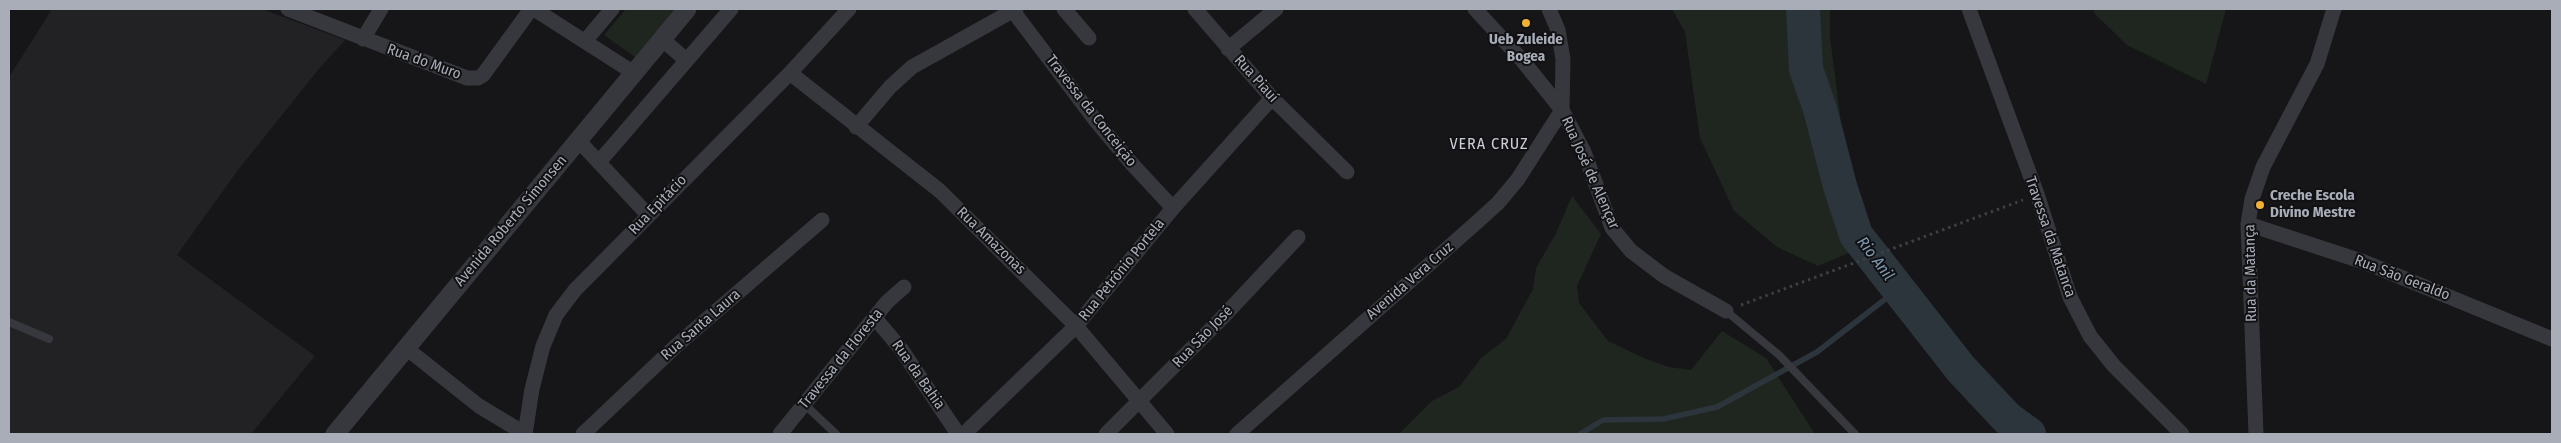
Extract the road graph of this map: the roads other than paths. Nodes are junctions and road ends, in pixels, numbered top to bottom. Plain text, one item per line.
1 (288, 9) edge
2 (381, 9) edge
3 (532, 9) edge
4 (612, 9) edge
5 (686, 9) edge
6 (731, 9) edge
7 (849, 9) edge
8 (1064, 9) edge
9 (1195, 9) edge
10 (1276, 9) edge
11 (1550, 9) edge
12 (1969, 9) edge
13 (2334, 9) edge
14 (1014, 10) edge
15 (1482, 11) edge
16 (1089, 38) dead end
17 (363, 39) junction
18 (662, 39) junction
19 (586, 40) junction
20 (1228, 49) junction
21 (686, 60) junction
22 (634, 73) junction
23 (790, 73) junction
24 (1272, 98) junction
25 (1562, 110) junction
26 (856, 127) junction
27 (578, 140) junction
28 (599, 162) junction
29 (1347, 172) dead end
30 (1173, 208) junction
31 (648, 215) junction
32 (822, 220) dead end
33 (2248, 224) junction
34 (1298, 237) dead end
35 (904, 287) dead end
36 (1726, 311) joint
37 (875, 318) junction
38 (9, 322) edge
39 (1076, 326) junction
40 (2552, 338) edge
41 (49, 339) dead end
42 (406, 348) junction
43 (1140, 402) junction
44 (804, 404) junction
45 (335, 434) edge
46 (524, 434) edge
47 (583, 434) edge
48 (780, 434) edge
49 (836, 434) edge
50 (958, 434) edge
51 (964, 434) edge
52 (1106, 434) edge
53 (1167, 434) edge
54 (1237, 434) edge
55 (1855, 434) edge
56 (2182, 434) edge
57 (2256, 434) edge

1 - 17 street, Rua do Muro
2 - 17 street
3 - 17 street, Rua do Muro
3 - 19 street
4 - 19 street
5 - 18 street, Avenida Roberto Símonsen
6 - 21 street
7 - 23 street, Rua Epitácio
8 - 16 street
9 - 20 street, Rua Piauí
10 - 20 street
11 - 25 street
12 - 56 street, Travessa da Matanca
13 - 33 street, Rua da Matança
14 - 26 street
14 - 30 street, Travessa da Conceição
15 - 25 street, Rua José de Alençar
18 - 21 street
18 - 22 street, Avenida Roberto Símonsen
19 - 22 street
20 - 24 street, Rua Piauí
21 - 28 street
22 - 27 street, Avenida Roberto Símonsen
23 - 26 street, Rua Amazonas
23 - 31 street, Rua Epitácio
24 - 29 street, Rua Piauí
24 - 30 street, Rua Petrônio Portela
25 - 36 street, Rua José de Alençar
25 - 54 street, Avenida Vera Cruz
26 - 39 street, Rua Amazonas
27 - 28 street
27 - 42 street, Avenida Roberto Símonsen
28 - 31 street
30 - 39 street, Rua Petrônio Portela
31 - 46 street, Rua Epitácio
32 - 47 street, Rua Santa Laura
33 - 40 street, Rua São Geraldo
33 - 57 street, Rua da Matança
34 - 43 street, Rua São José
35 - 37 street, Travessa da Floresta
36 - 55 lane
37 - 44 street, Travessa da Floresta
37 - 50 street, Rua da Bahia
38 - 41 lane
39 - 43 street, Rua Amazonas
39 - 51 street, Rua Petrônio Portela
42 - 45 street, Avenida Roberto Símonsen
42 - 46 street
43 - 52 street, Rua São José
43 - 53 street, Rua Amazonas
44 - 48 street, Travessa da Floresta
44 - 49 lane

